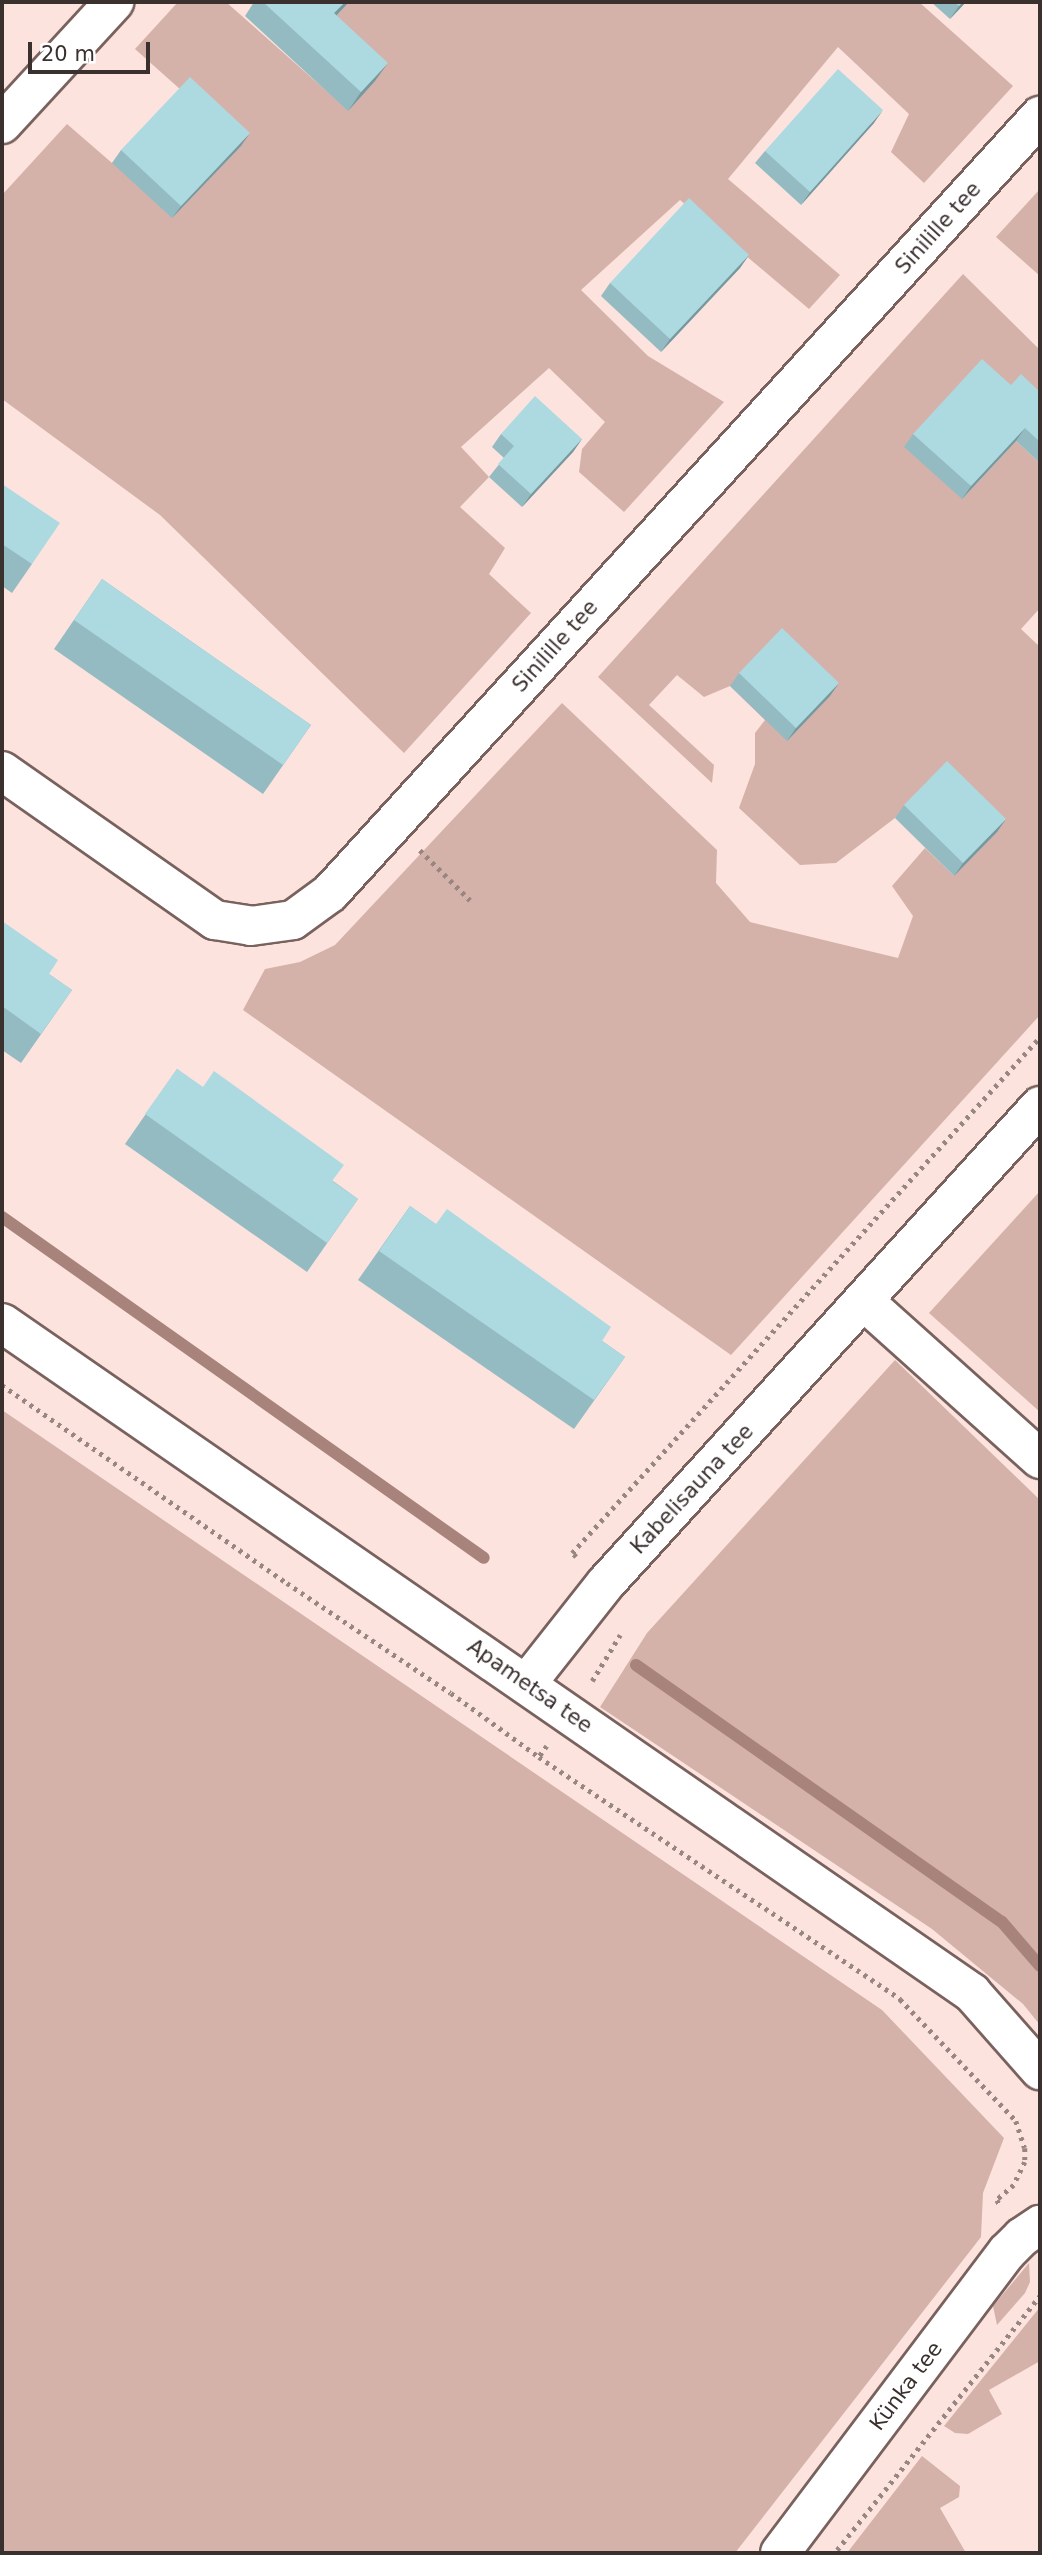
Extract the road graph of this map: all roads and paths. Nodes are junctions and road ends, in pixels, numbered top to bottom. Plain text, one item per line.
1 (114, 2) edge
2 (1040, 116) edge
3 (2, 124) edge
4 (2, 771) edge
5 (417, 847) dead end
6 (470, 900) dead end
7 (1040, 1106) edge
8 (865, 1302) junction
9 (2, 1323) edge
10 (2, 1385) edge
11 (1040, 1459) edge
12 (621, 1633) dead end
13 (527, 1683) junction
14 (570, 1713) junction
15 (540, 1757) junction
16 (1040, 2070) edge
17 (1031, 2231) edge
18 (1040, 2296) edge
19 (780, 2553) edge
20 (835, 2553) edge

1 - 3 street
2 - 4 street, Sinilille tee
5 - 6 path
7 - 8 street, Kabelisauna tee
8 - 11 street
8 - 13 street, Kabelisauna tee
9 - 13 street, Apametsa tee
10 - 15 path
12 - 14 path
13 - 14 street, Apametsa tee
14 - 15 path
14 - 16 street, Apametsa tee
15 - 17 path
17 - 19 street, Künka tee
18 - 20 path

